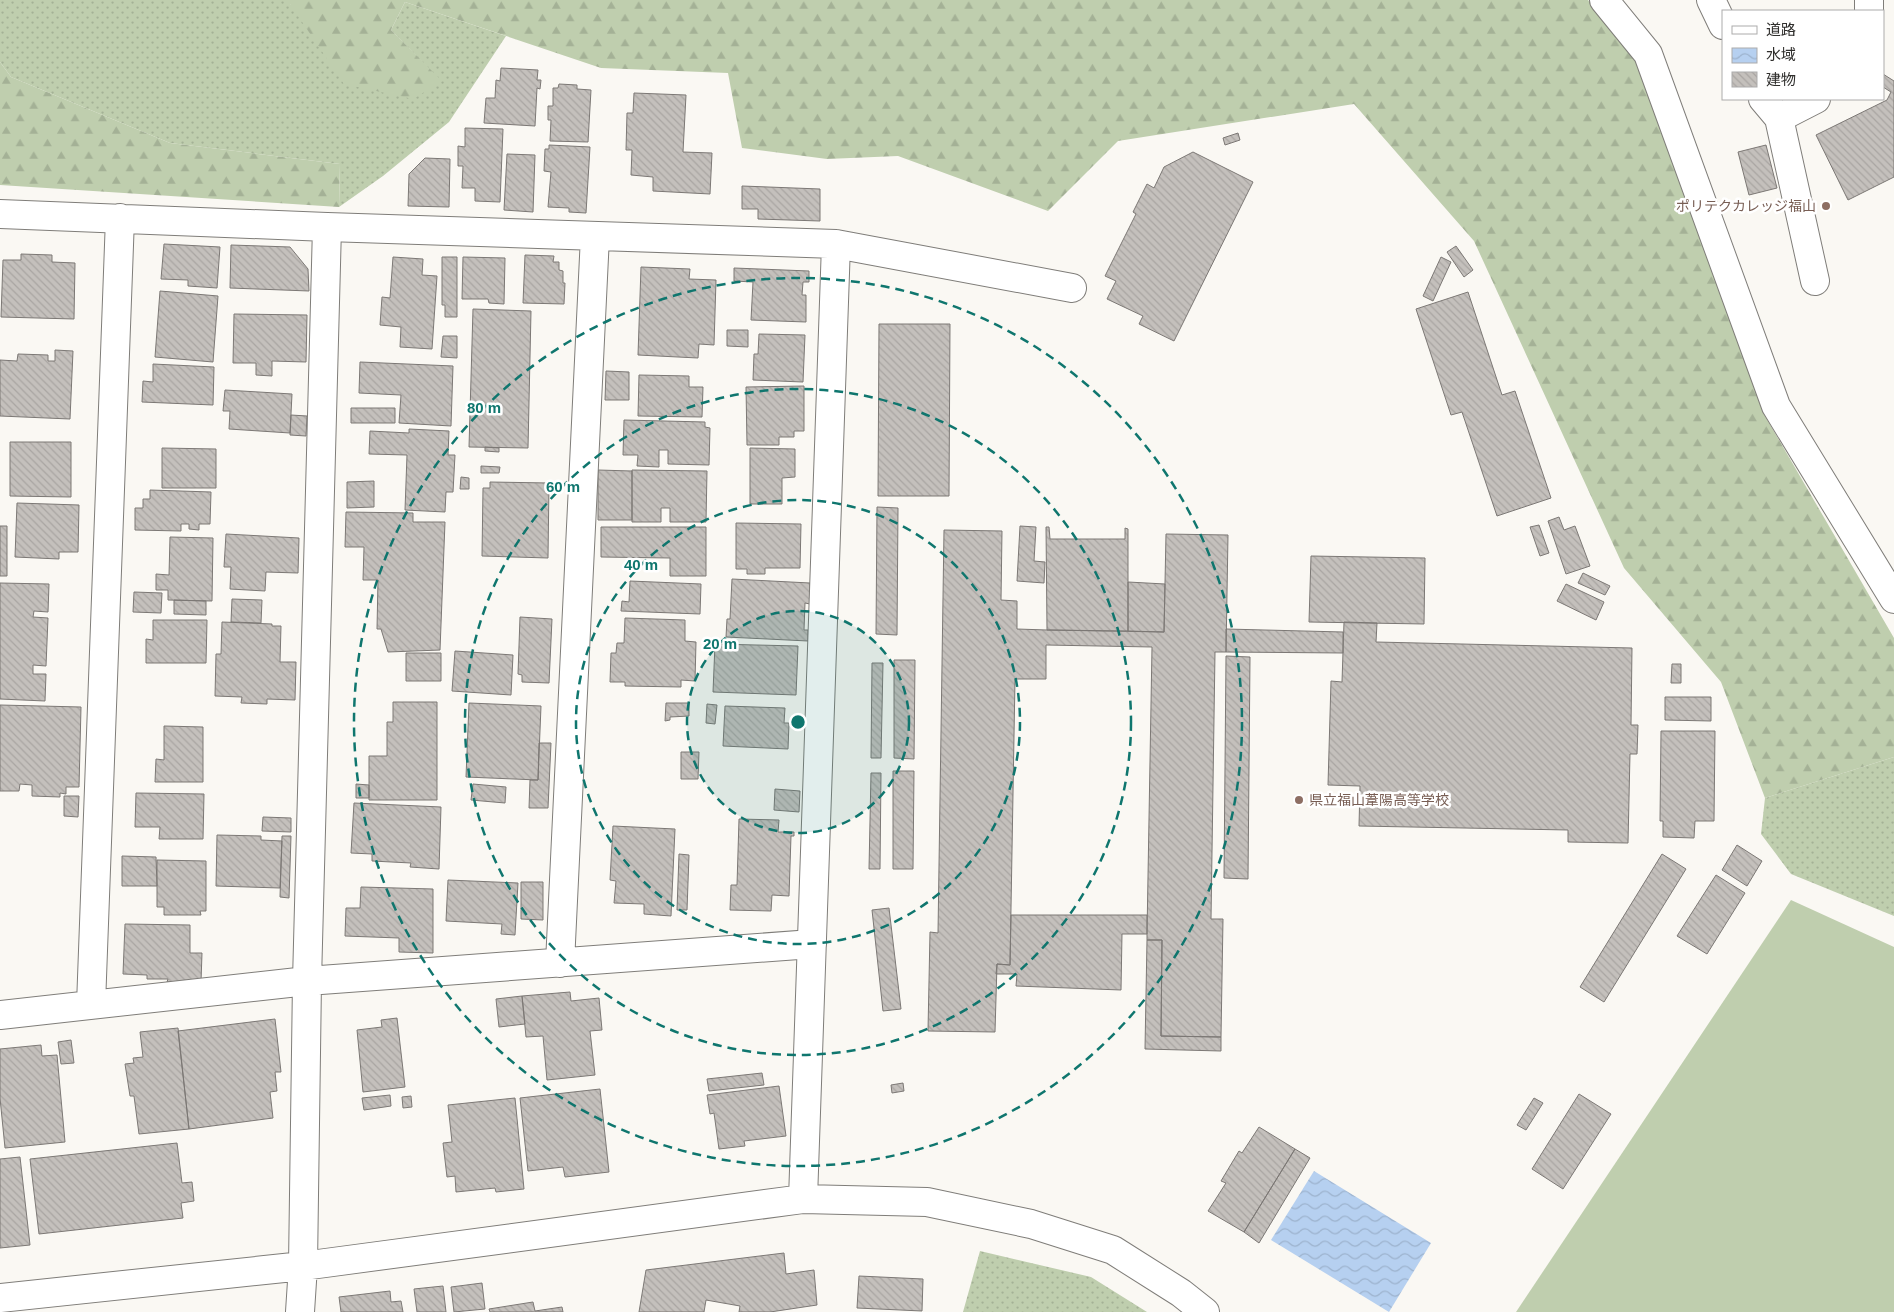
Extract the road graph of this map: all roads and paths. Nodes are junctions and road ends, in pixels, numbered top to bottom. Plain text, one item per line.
1 (1604, 0) edge
2 (1711, 0) edge
3 (1722, 23) edge
4 (1811, 100) edge
5 (1771, 108) edge
6 (0, 214) edge
7 (120, 218) junction
8 (327, 227) junction
9 (595, 236) junction
10 (836, 244) junction
11 (1814, 281) dead end
12 (1072, 288) dead end
13 (1894, 599) edge
14 (812, 944) junction
15 (560, 963) junction
16 (307, 981) junction
17 (91, 1005) junction
18 (0, 1015) edge
19 (803, 1200) junction
20 (303, 1266) junction
21 (0, 1298) edge
22 (300, 1312) edge
23 (1205, 1312) edge

1 - 13 street
2 - 3 street
4 - 5 street
5 - 11 street
6 - 7 street
7 - 8 street
7 - 17 street
8 - 9 street
8 - 16 street
9 - 10 street
9 - 15 street
10 - 12 street
10 - 14 street
14 - 15 street
14 - 19 street
15 - 16 street
16 - 17 street
16 - 20 street
17 - 18 street
19 - 20 street
19 - 23 street
20 - 21 street
20 - 22 street

